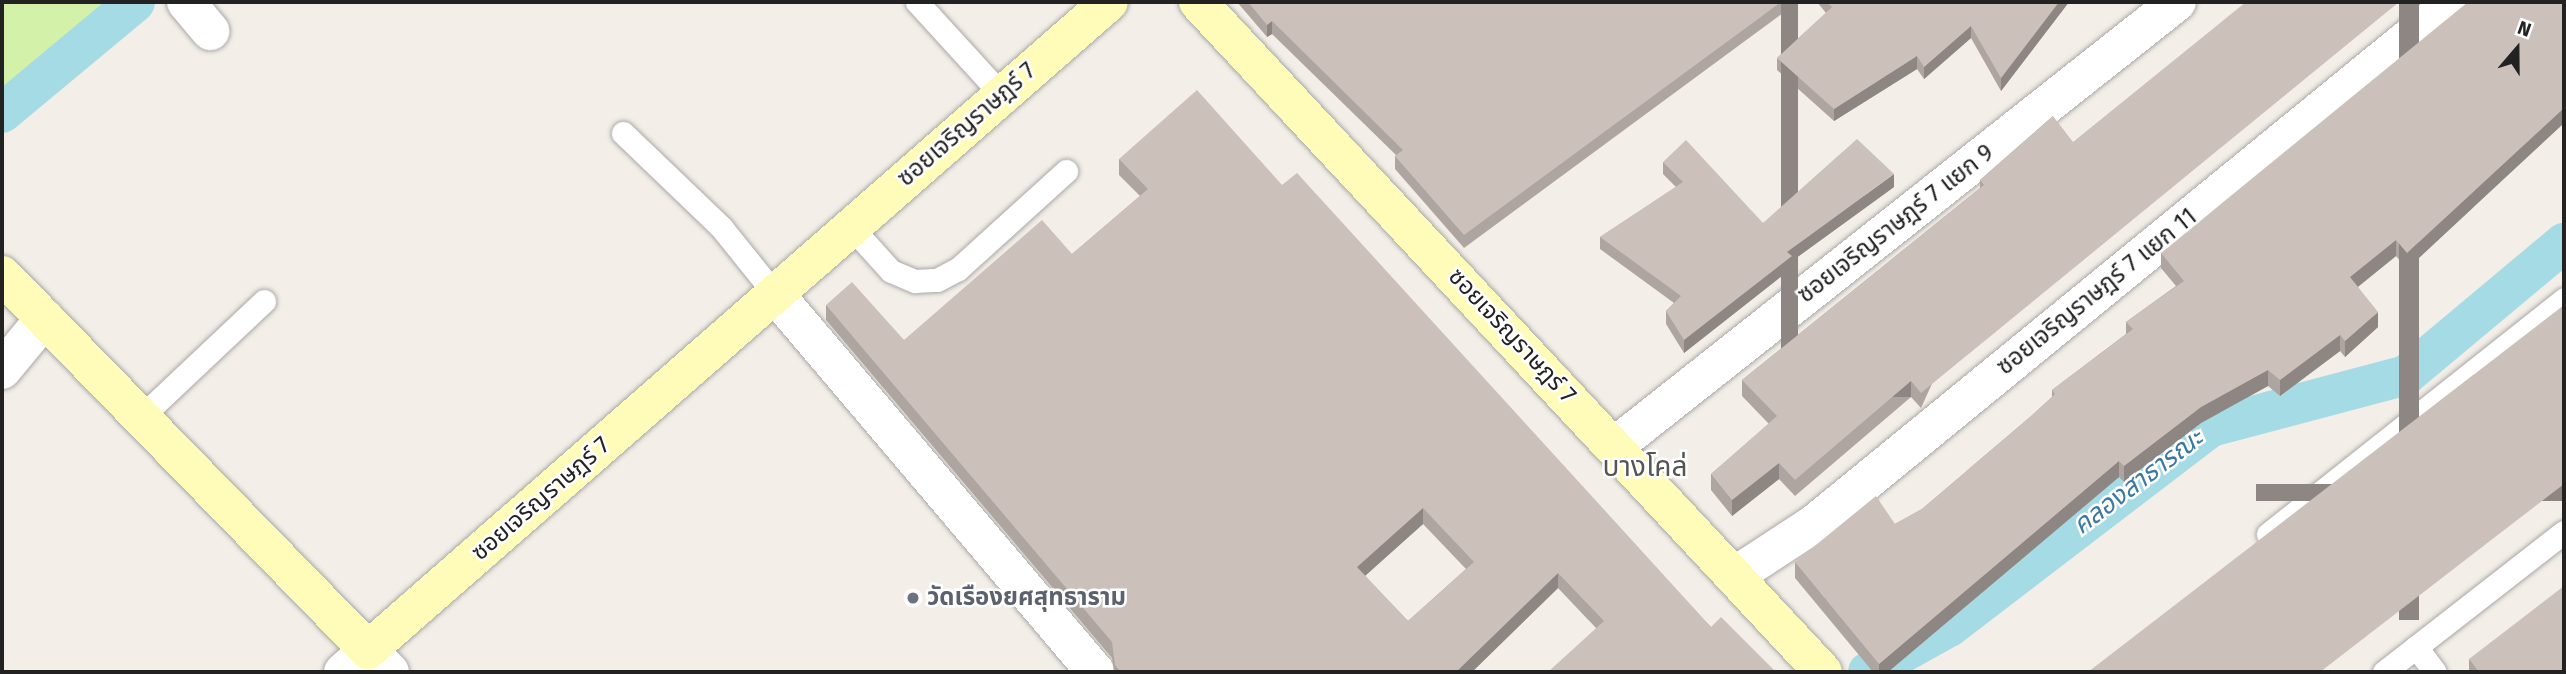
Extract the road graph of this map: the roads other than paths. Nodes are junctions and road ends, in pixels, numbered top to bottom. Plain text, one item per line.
1 (186, 2) edge
2 (917, 2) edge
3 (1109, 2) edge
4 (1198, 2) edge
5 (2178, 2) edge
6 (2453, 2) edge
7 (210, 31) dead end
8 (1002, 95) junction
9 (623, 133) dead end
10 (1066, 171) dead end
11 (851, 227) junction
12 (2, 275) edge
13 (775, 293) junction
14 (2564, 299) edge
15 (264, 301) dead end
16 (45, 318) junction
17 (2, 370) edge
18 (141, 416) junction
19 (1615, 446) junction
20 (2564, 533) edge
21 (2252, 547) edge
22 (1736, 575) junction
23 (2416, 647) junction
24 (367, 665) edge
25 (1095, 672) edge
26 (1823, 672) edge
27 (2384, 672) edge
28 (2435, 672) edge

1 - 7 street
2 - 8 lane
3 - 8 street, ซอยเจริญราษฎร์ 7
4 - 19 street, ซอยเจริญราษฎร์ 7
5 - 19 street, ซอยเจริญราษฎร์ 7 แยก 9
6 - 22 street, ซอยเจริญราษฎร์ 7 แยก 11
8 - 11 street, ซอยเจริญราษฎร์ 7
9 - 13 lane
10 - 11 lane
11 - 13 street, ซอยเจริญราษฎร์ 7
12 - 16 street, ซอยเจริญราษฎร์ 7
13 - 24 street, ซอยเจริญราษฎร์ 7
13 - 25 street
14 - 21 lane
15 - 18 lane
16 - 17 street
16 - 18 street, ซอยเจริญราษฎร์ 7
18 - 24 street, ซอยเจริญราษฎร์ 7
19 - 22 street, ซอยเจริญราษฎร์ 7
20 - 23 lane
22 - 26 street, ซอยเจริญราษฎร์ 7
23 - 27 lane
23 - 28 lane

